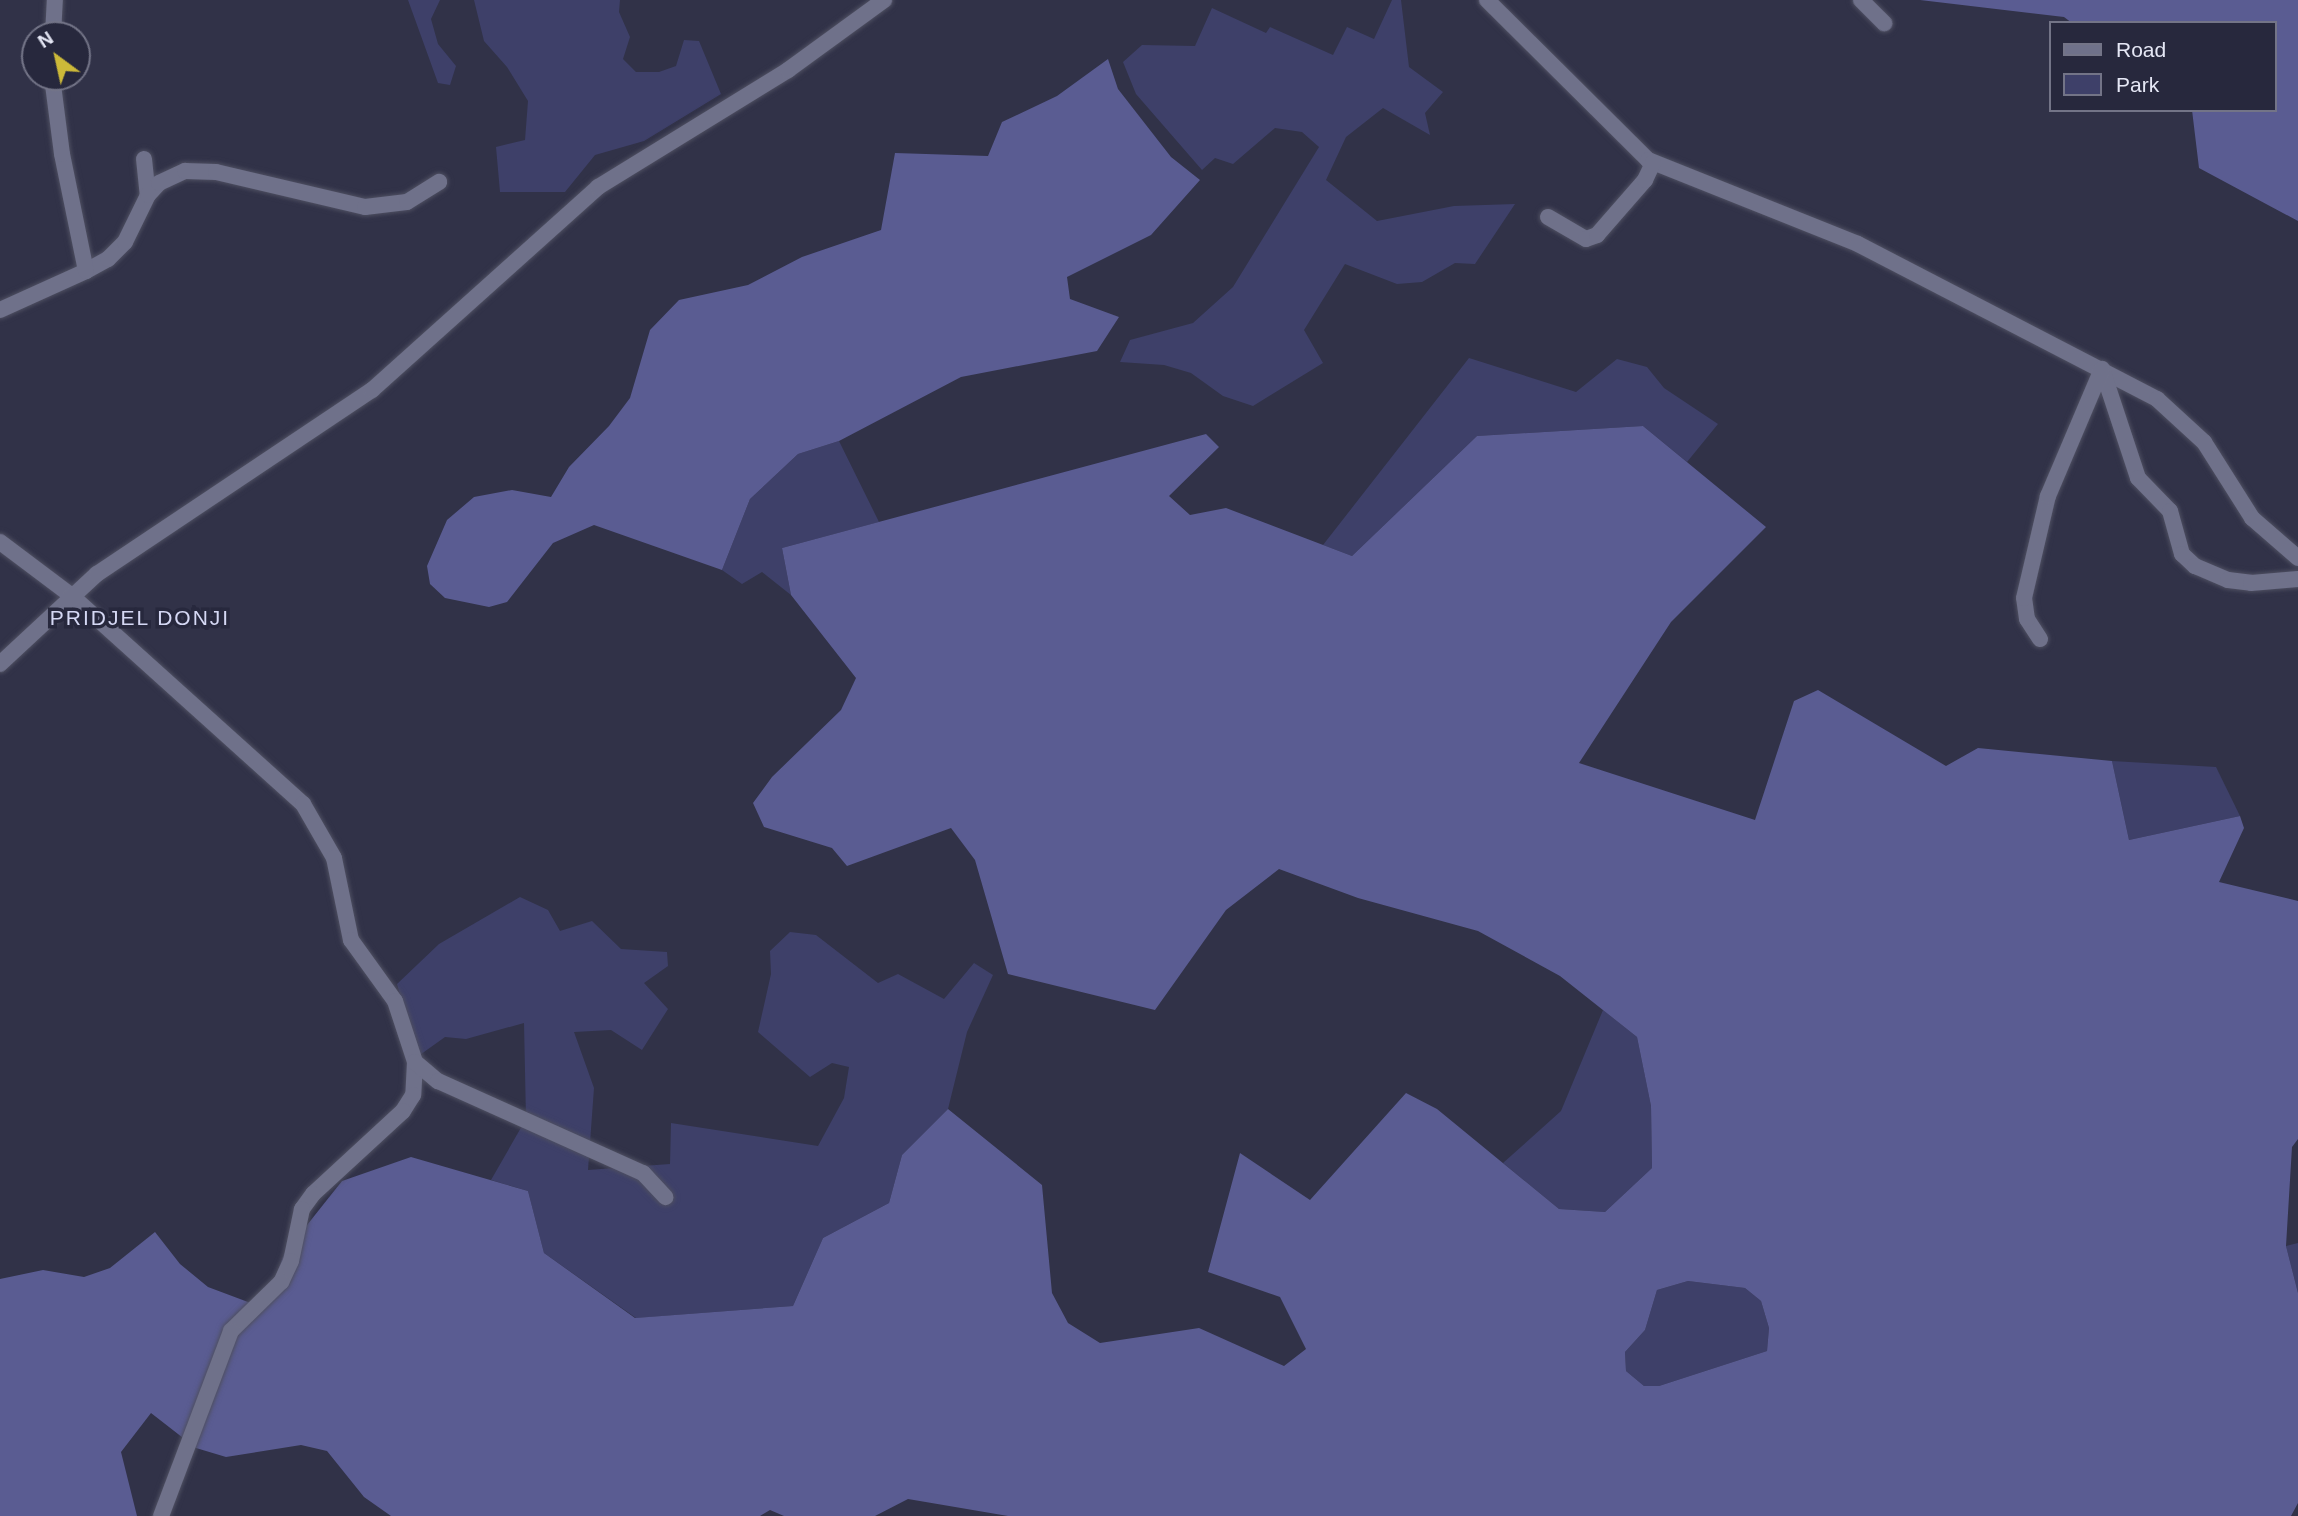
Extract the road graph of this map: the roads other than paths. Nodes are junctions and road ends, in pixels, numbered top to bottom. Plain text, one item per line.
1 (55, 0) edge
2 (884, 0) edge
3 (1487, 0) edge
4 (1861, 0) edge
5 (54, 21) edge
6 (1884, 23) dead end
7 (54, 91) edge
8 (144, 159) dead end
9 (1653, 163) junction
10 (439, 182) dead end
11 (148, 195) junction
12 (1548, 217) dead end
13 (86, 271) junction
14 (0, 310) edge
15 (2102, 369) junction
16 (0, 542) edge
17 (2298, 558) edge
18 (2298, 579) edge
19 (72, 596) junction
20 (2040, 639) dead end
21 (0, 664) edge
22 (415, 1062) junction
23 (665, 1197) dead end
24 (161, 1516) edge

1 - 5 street
2 - 19 street
3 - 9 street
4 - 6 street
7 - 13 street
8 - 11 street
9 - 12 street
9 - 15 street
10 - 11 street
11 - 13 street
13 - 14 street
15 - 17 street
15 - 18 street
15 - 20 street
16 - 19 street
19 - 21 street
19 - 22 street
22 - 23 street
22 - 24 street

